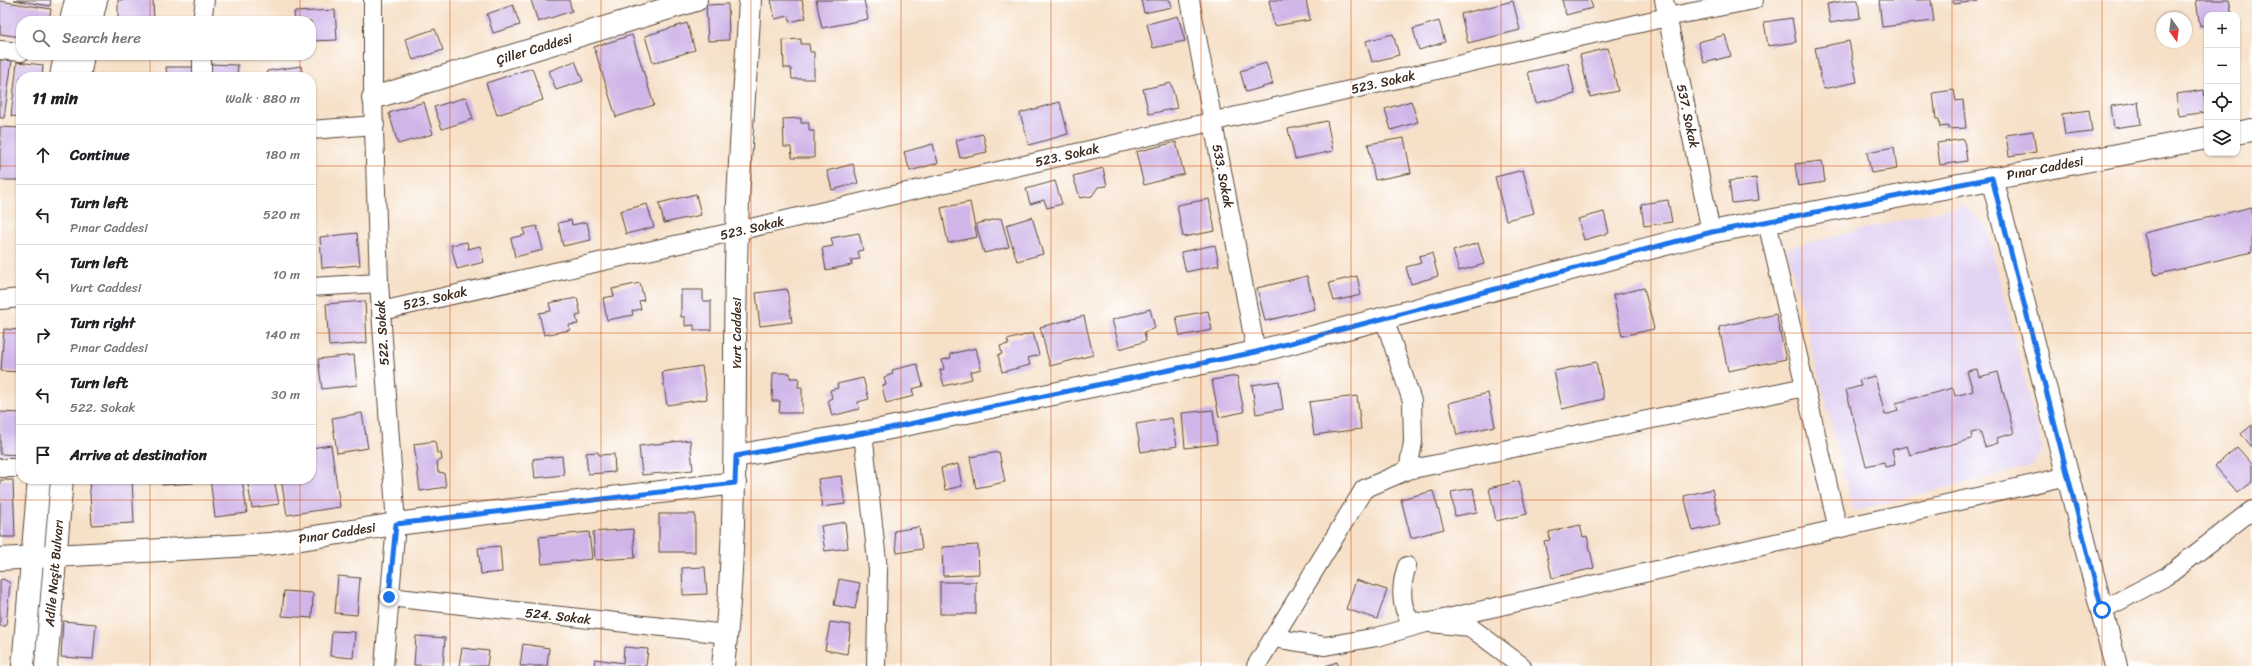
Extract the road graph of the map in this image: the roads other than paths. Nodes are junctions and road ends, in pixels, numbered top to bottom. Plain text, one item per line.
1 (76, 0) edge
2 (96, 0) edge
3 (205, 0) edge
4 (373, 0) edge
5 (696, 0) edge
6 (750, 0) edge
7 (1190, 0) edge
8 (1754, 0) edge
9 (1666, 8) edge
10 (72, 16) edge
11 (92, 16) edge
12 (203, 16) edge
13 (0, 50) edge
14 (16, 52) edge
15 (64, 60) edge
16 (82, 60) edge
17 (202, 60) edge
18 (62, 72) edge
19 (80, 72) edge
20 (202, 72) edge
21 (373, 98) junction
22 (1213, 122) junction
23 (375, 125) junction
24 (316, 130) edge
25 (2252, 130) edge
26 (2240, 132) edge
27 (2204, 139) edge
28 (1992, 178) junction
29 (1767, 222) junction
30 (737, 231) junction
31 (1712, 232) junction
32 (379, 283) junction
33 (316, 286) edge
34 (16, 298) edge
35 (0, 300) edge
36 (381, 311) junction
37 (1384, 318) junction
38 (1256, 352) junction
39 (1805, 387) junction
40 (863, 433) junction
41 (736, 456) junction
42 (0, 468) edge
43 (16, 468) edge
44 (1408, 470) junction
45 (2068, 476) junction
46 (735, 483) junction
47 (39, 484) edge
48 (62, 484) edge
49 (2252, 510) edge
50 (396, 524) junction
51 (1838, 529) junction
52 (56, 555) junction
53 (34, 557) junction
54 (0, 559) edge
55 (1407, 566) dead end
56 (389, 597) junction
57 (2102, 610) junction
58 (1426, 623) junction
59 (726, 634) junction
60 (1274, 638) junction
61 (23, 666) edge
62 (46, 666) edge
63 (384, 666) edge
64 (723, 666) edge
65 (876, 666) edge
66 (1256, 666) edge
67 (1522, 666) edge
68 (2116, 666) edge

1 - 10 street
2 - 11 street
3 - 12 street
4 - 21 street, 522. Sokak
5 - 21 street, Çiller Caddesi
6 - 30 street, Yurt Caddesi
7 - 22 street, 533. Sokak
8 - 9 street, 523. Sokak
9 - 22 street, 523. Sokak
9 - 31 street, 537. Sokak
13 - 14 street
15 - 18 street
16 - 19 street
17 - 20 street
21 - 23 street, 522. Sokak
22 - 30 street, 523. Sokak
22 - 38 street, 533. Sokak
23 - 24 street
23 - 32 street, 522. Sokak
25 - 26 street
27 - 28 street, Pınar Caddesi
28 - 29 street, Pınar Caddesi
28 - 45 street
29 - 31 street, Pınar Caddesi
29 - 39 street
30 - 36 street, 523. Sokak
30 - 41 street, Yurt Caddesi
31 - 37 street, Pınar Caddesi
32 - 33 street
32 - 36 street, 522. Sokak
34 - 35 street
36 - 50 street, 522. Sokak
37 - 38 street, Pınar Caddesi
37 - 44 street
38 - 40 street, Pınar Caddesi
39 - 44 street
39 - 51 street
40 - 41 street, Pınar Caddesi
40 - 65 street
41 - 46 street, Yurt Caddesi
42 - 43 street
44 - 60 street
45 - 51 street
45 - 57 street
46 - 50 street, Pınar Caddesi
46 - 59 street, Yurt Caddesi
47 - 53 street, Adile Naşit Bulvarı
48 - 52 street, Adile Naşit Bulvarı
49 - 57 street
50 - 52 street, Pınar Caddesi
50 - 56 street, 522. Sokak
51 - 58 street
52 - 53 street, Pınar Caddesi
52 - 62 street, Adile Naşit Bulvarı
53 - 54 street, Pınar Caddesi
53 - 61 street, Adile Naşit Bulvarı
55 - 58 street
56 - 59 street, 524. Sokak
56 - 63 street, 522. Sokak
57 - 68 street
58 - 60 street
58 - 67 street
59 - 64 street, Yurt Caddesi
60 - 66 street

